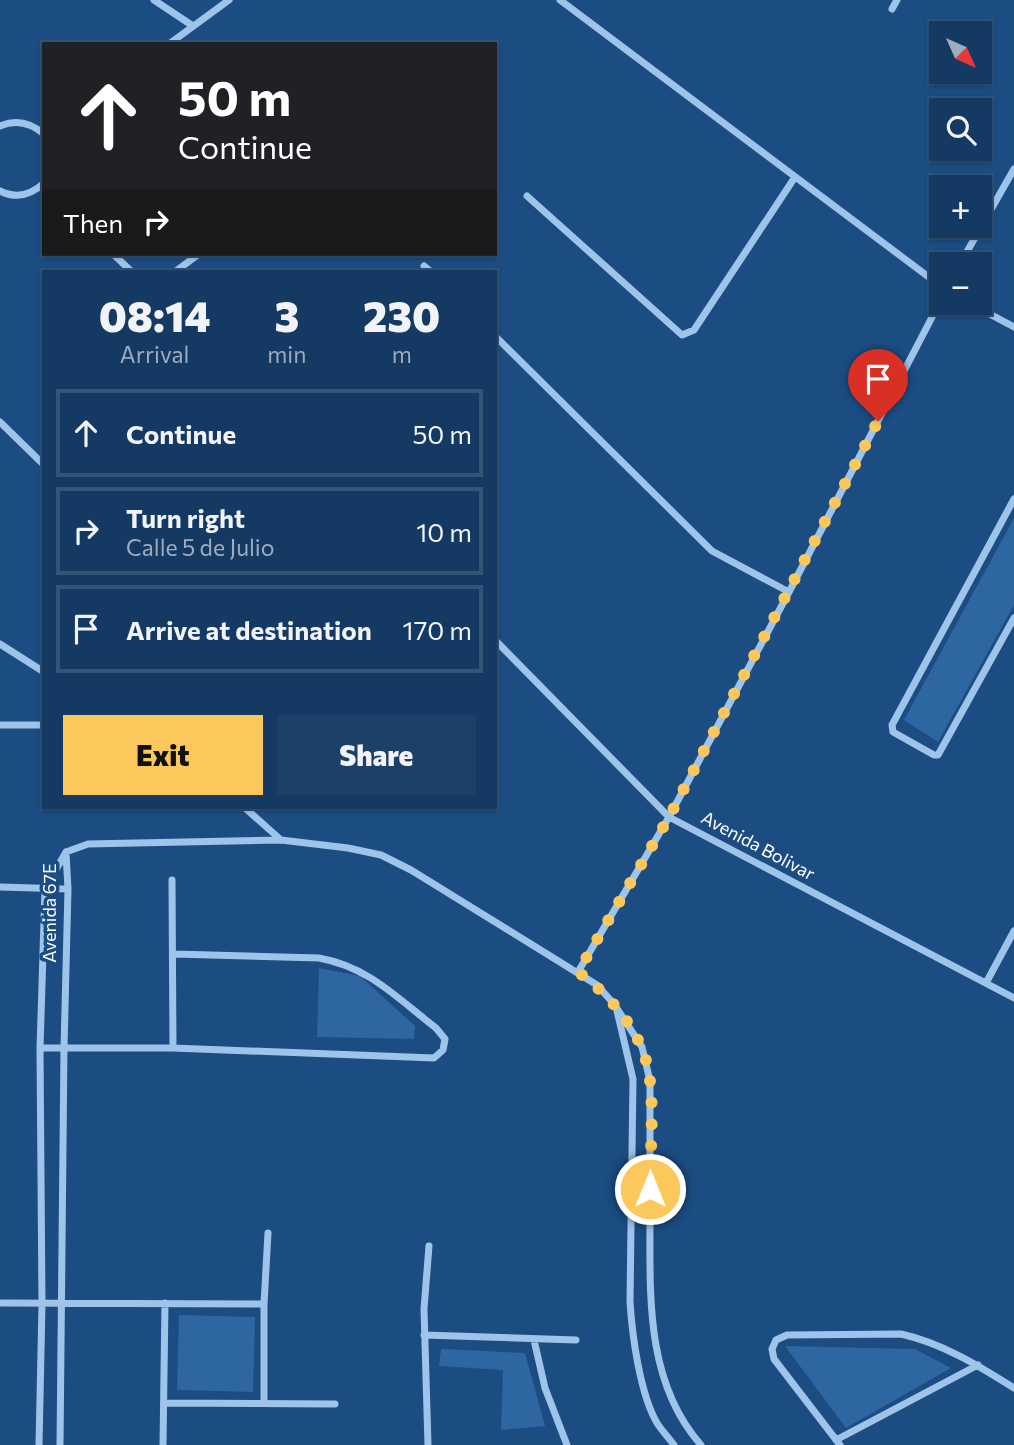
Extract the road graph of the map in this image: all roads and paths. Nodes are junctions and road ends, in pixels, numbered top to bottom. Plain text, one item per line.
1 (154, 0) edge
2 (229, 0) edge
3 (560, 0) edge
4 (897, 0) edge
5 (892, 9) dead end
6 (193, 26) junction
7 (172, 42) edge
8 (2, 124) edge
9 (42, 133) edge
10 (1014, 169) edge
11 (794, 177) junction
12 (42, 186) edge
13 (0, 191) edge
14 (527, 195) dead end
15 (967, 252) edge
16 (115, 256) edge
17 (196, 256) edge
18 (130, 270) edge
19 (177, 270) edge
20 (929, 277) edge
21 (934, 315) edge
22 (992, 315) edge
23 (1014, 327) edge
24 (497, 338) edge
25 (0, 422) edge
26 (42, 463) edge
27 (1014, 499) edge
28 (789, 592) junction
29 (1014, 618) edge
30 (497, 642) edge
31 (0, 644) edge
32 (42, 671) edge
33 (0, 725) edge
34 (42, 725) edge
35 (246, 809) edge
36 (669, 817) junction
37 (281, 840) junction
38 (66, 852) junction
39 (172, 880) dead end
40 (0, 887) edge
41 (45, 889) junction
42 (68, 889) junction
43 (1014, 931) edge
44 (174, 954) junction
45 (578, 972) junction
46 (986, 983) junction
47 (1014, 998) edge
48 (614, 1004) junction
49 (40, 1048) junction
50 (64, 1048) junction
51 (173, 1048) junction
52 (268, 1233) dead end
53 (429, 1246) dead end
54 (0, 1303) edge
55 (165, 1303) junction
56 (42, 1304) junction
57 (264, 1304) junction
58 (61, 1305) junction
59 (424, 1335) junction
60 (534, 1340) junction
61 (576, 1340) dead end
62 (978, 1365) junction
63 (1014, 1388) edge
64 (264, 1402) junction
65 (164, 1403) junction
66 (335, 1404) dead end
67 (838, 1443) edge
68 (39, 1445) edge
69 (60, 1445) edge
70 (163, 1445) edge
71 (428, 1445) edge
72 (567, 1445) edge
73 (674, 1445) edge
74 (701, 1445) edge

1 - 6 street
2 - 6 street
3 - 11 street
4 - 5 street
6 - 7 street
8 - 9 street
10 - 15 street
11 - 14 street
11 - 20 street
12 - 13 street
16 - 18 street
17 - 19 street
21 - 28 street
22 - 23 street
24 - 28 street
25 - 26 street
27 - 29 street
28 - 36 street
30 - 36 street, Avenida Bolivar
31 - 32 street
33 - 34 street
35 - 37 street
36 - 45 street
36 - 46 street, Avenida Bolivar
37 - 38 street
37 - 45 street
38 - 41 street, Avenida 67E
38 - 42 street, Avenida 67E
39 - 44 street
40 - 41 street
41 - 42 street
41 - 49 street, Avenida 67E
42 - 50 street, Avenida 67E
43 - 46 street
44 - 51 street
44 - 51 street
45 - 48 street
46 - 47 street, Avenida Bolivar
48 - 73 street
48 - 74 street
49 - 50 street
49 - 56 street, Avenida 67E
50 - 51 street
50 - 58 street, Avenida 67E
52 - 57 street
53 - 59 street
54 - 56 street
55 - 57 street
55 - 58 street
55 - 65 street
56 - 58 street
56 - 68 street, Avenida 67E
57 - 64 street
58 - 69 street, Avenida 67E
59 - 60 street
59 - 71 street
60 - 61 street
60 - 72 street
62 - 63 street
62 - 67 street
62 - 67 street
64 - 65 street
64 - 66 street
65 - 70 street

